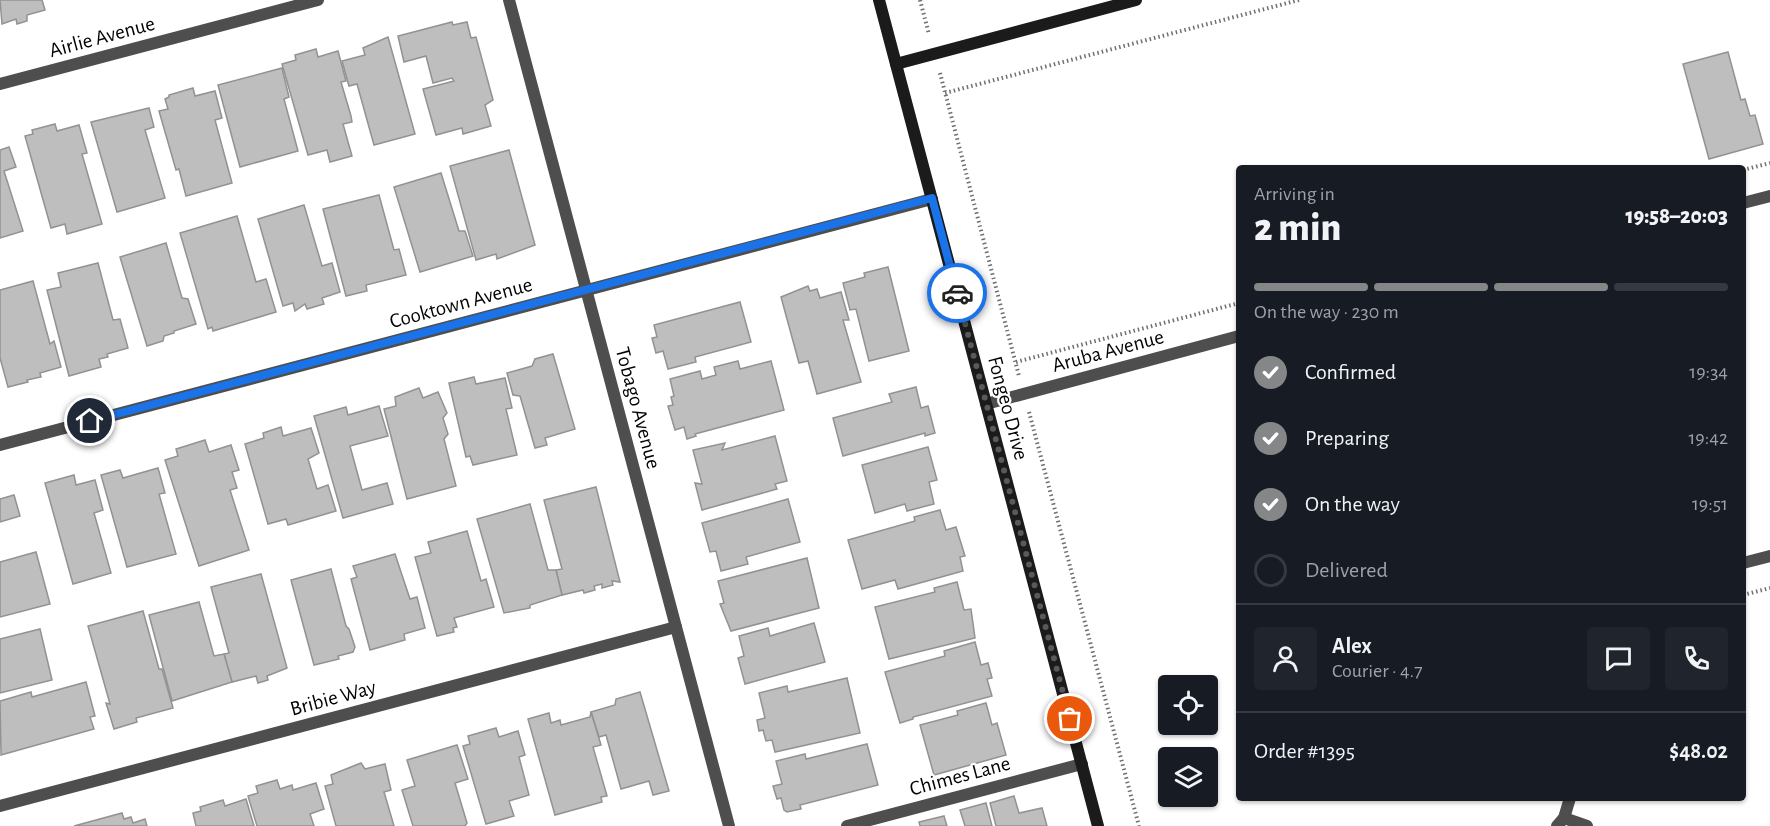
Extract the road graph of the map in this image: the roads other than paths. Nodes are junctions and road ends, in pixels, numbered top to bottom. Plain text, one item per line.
1 (318, 0) edge
2 (509, 0) edge
3 (879, 0) edge
4 (1136, 0) edge
5 (896, 64) junction
6 (0, 84) edge
7 (1770, 196) edge
8 (932, 198) junction
9 (1746, 202) edge
10 (586, 290) junction
11 (1236, 337) edge
12 (986, 404) junction
13 (0, 445) edge
14 (1770, 556) edge
15 (1746, 562) edge
16 (676, 627) junction
17 (1082, 764) junction
18 (1569, 801) edge
19 (0, 806) edge
20 (1560, 822) edge
21 (729, 826) edge
22 (847, 826) edge
23 (1098, 826) edge
24 (1587, 826) edge

1 - 6 street, Airlie Avenue
2 - 10 street, Tobago Avenue
3 - 5 street, Fongeo Drive
4 - 5 street
5 - 8 street, Fongeo Drive
7 - 9 street
8 - 10 street, Cooktown Avenue
8 - 12 street, Fongeo Drive
10 - 13 street, Cooktown Avenue
10 - 16 street, Tobago Avenue
11 - 12 street, Aruba Avenue
12 - 17 street, Fongeo Drive
14 - 15 street
16 - 19 street, Bribie Way
16 - 21 street, Tobago Avenue
17 - 22 street, Chimes Lane
17 - 23 street, Fongeo Drive
18 - 20 street
20 - 24 street

